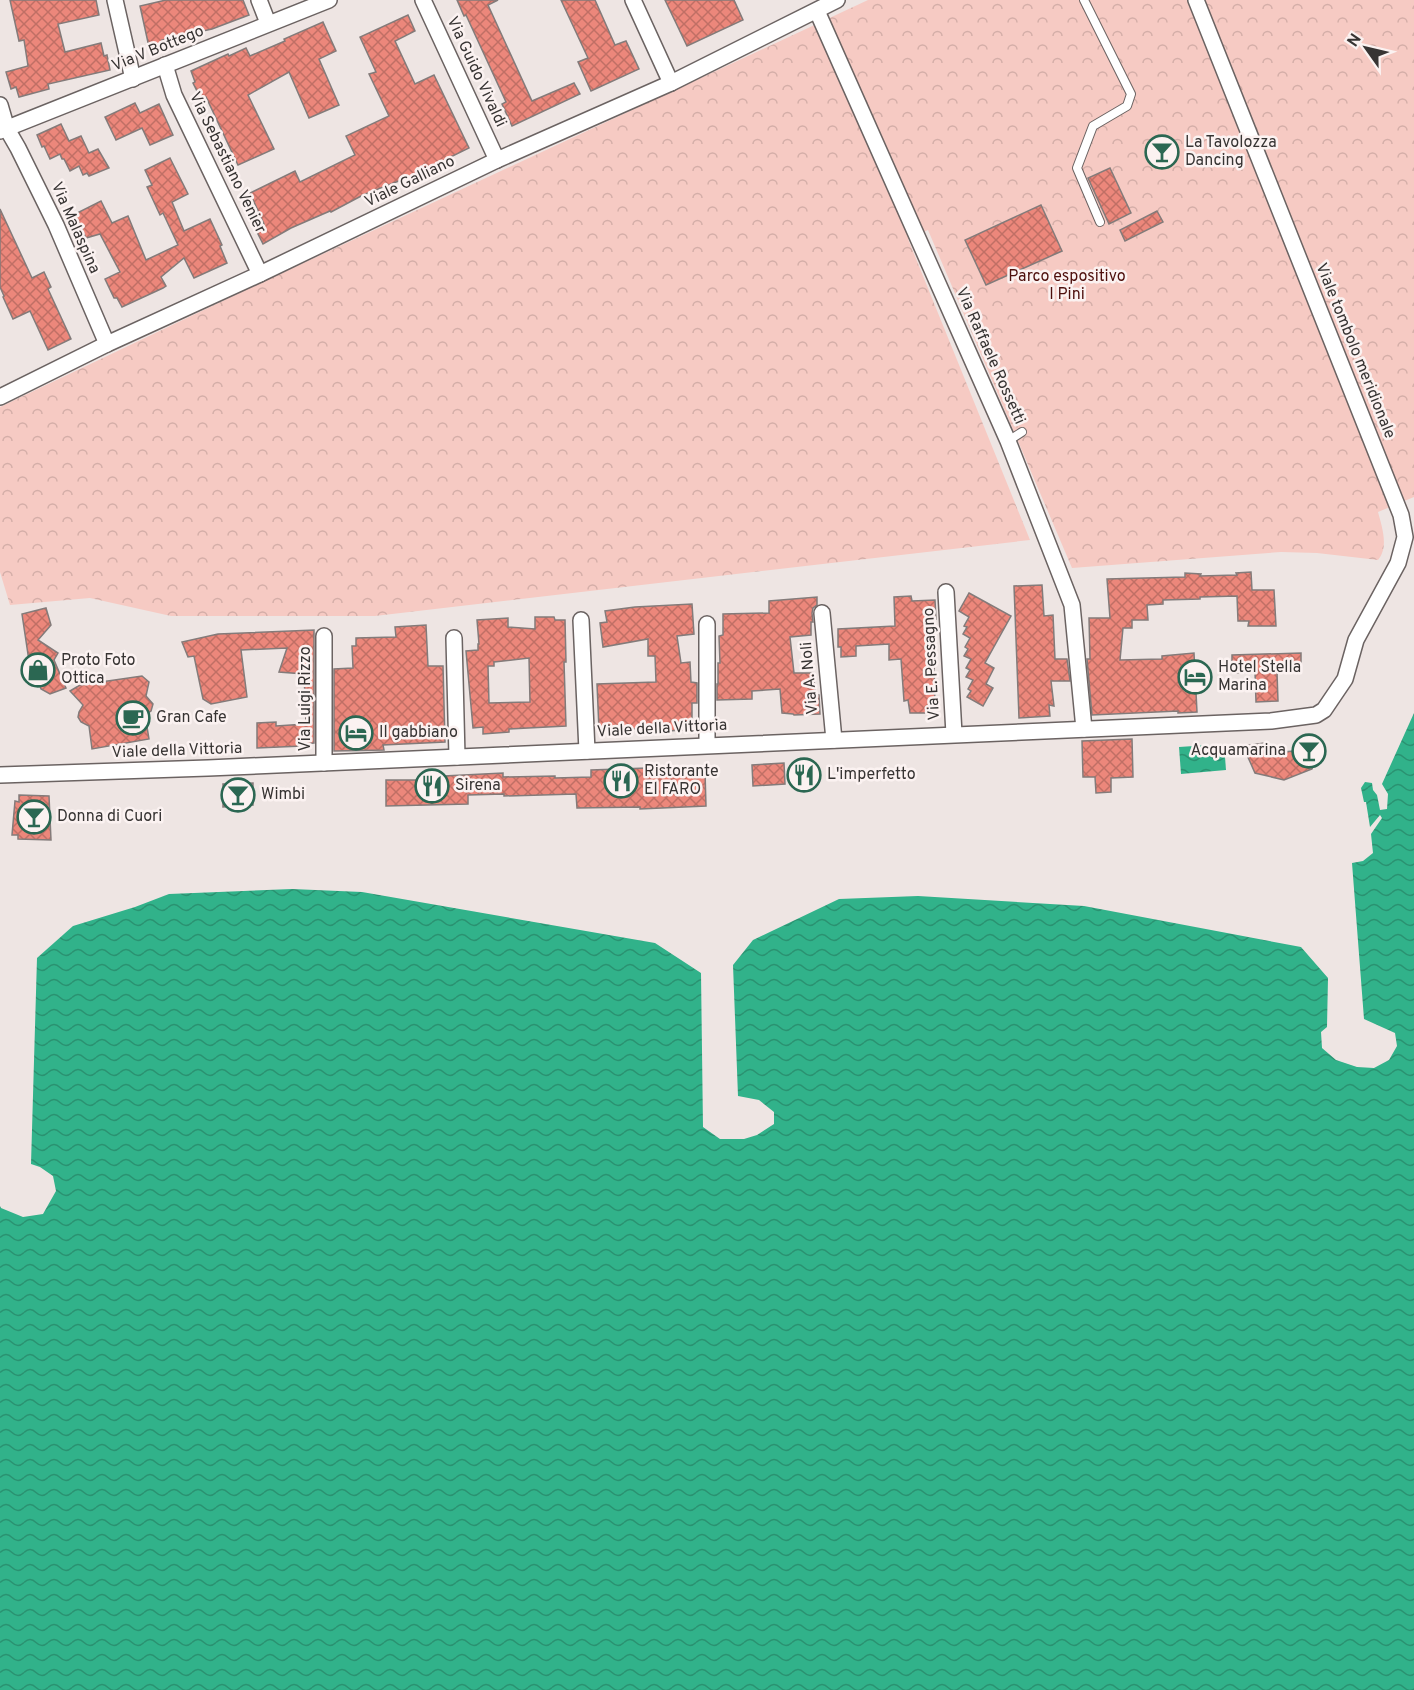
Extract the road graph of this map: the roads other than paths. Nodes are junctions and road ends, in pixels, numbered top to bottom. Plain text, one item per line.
1 (115, 0) edge
2 (259, 0) edge
3 (329, 0) edge
4 (423, 0) edge
5 (633, 0) edge
6 (837, 0) edge
7 (1084, 0) edge
8 (1196, 0) edge
9 (817, 10) junction
10 (268, 23) junction
11 (165, 65) junction
12 (133, 78) junction
13 (671, 84) junction
14 (0, 105) edge
15 (3, 130) edge
16 (497, 160) junction
17 (1100, 222) dead end
18 (260, 274) junction
19 (107, 344) junction
20 (0, 397) edge
21 (1022, 432) dead end
22 (1008, 441) junction
23 (946, 592) dead end
24 (822, 613) dead end
25 (581, 620) dead end
26 (707, 624) dead end
27 (324, 636) dead end
28 (454, 638) dead end
29 (1324, 710) joint
30 (1084, 729) junction
31 (954, 734) junction
32 (834, 740) junction
33 (707, 745) junction
34 (587, 751) junction
35 (457, 757) junction
36 (324, 763) junction
37 (0, 775) edge

1 - 12 street
2 - 10 street
3 - 10 street, Via V Bottego
4 - 16 street, Via Guido Vivaldi
5 - 13 street
6 - 9 street, Viale Galliano
7 - 17 lane
8 - 29 street, Viale tombolo meridionale
9 - 13 street, Viale Galliano
9 - 22 street, Via Raffaele Rossetti
10 - 11 street, Via V Bottego
11 - 12 street, Via V Bottego
11 - 18 street, Via Sebastiano Venier
12 - 15 street, Via V Bottego
13 - 16 street, Viale Galliano
14 - 15 street, Via Malaspina
15 - 19 street, Via Malaspina
16 - 18 street, Viale Galliano
18 - 19 street, Viale Galliano
19 - 20 street, Viale Galliano
21 - 22 lane
22 - 30 street, Via Raffaele Rossetti
23 - 31 street, Via E. Pessagno
24 - 32 street, Via A. Noli
25 - 34 street
26 - 33 street
27 - 36 street, Via Luigi Rizzo
28 - 35 street
29 - 30 street, Viale della Vittoria
30 - 31 street, Viale della Vittoria
31 - 32 street, Viale della Vittoria
32 - 33 street, Viale della Vittoria
33 - 34 street, Viale della Vittoria
34 - 35 street, Viale della Vittoria
35 - 36 street, Viale della Vittoria
36 - 37 street, Viale della Vittoria

